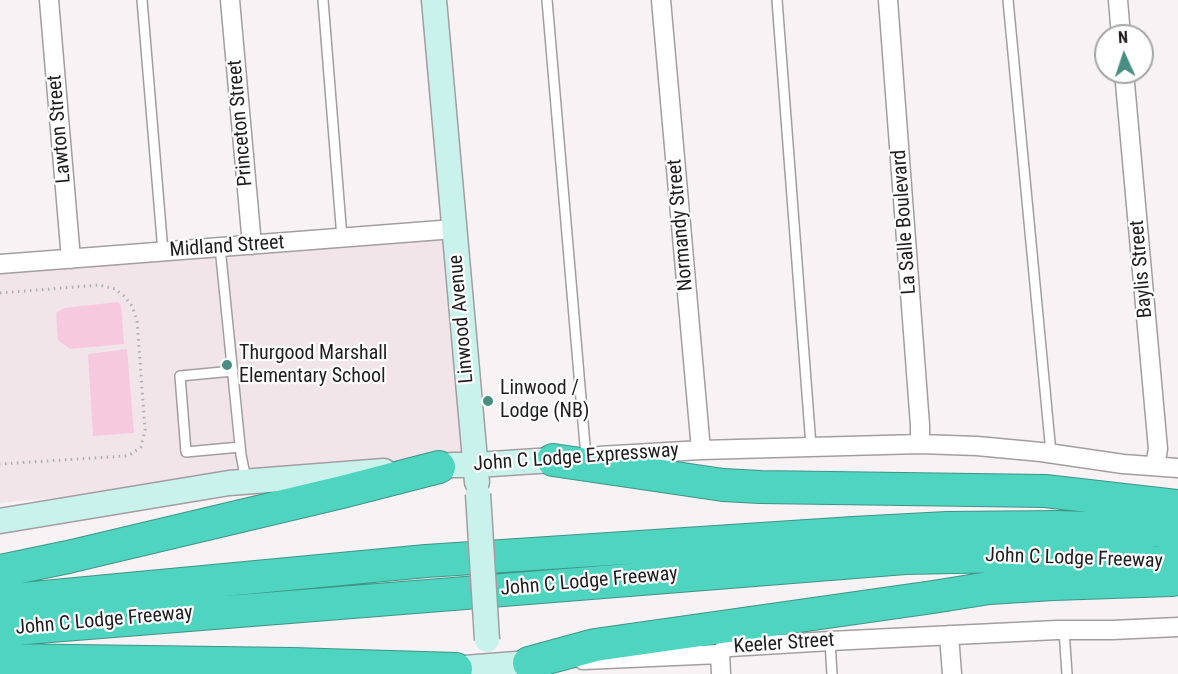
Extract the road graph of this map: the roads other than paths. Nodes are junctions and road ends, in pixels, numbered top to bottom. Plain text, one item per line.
1 (50, 0) edge
2 (142, 0) edge
3 (230, 0) edge
4 (322, 0) edge
5 (434, 0) edge
6 (547, 0) edge
7 (661, 0) edge
8 (777, 0) edge
9 (888, 0) edge
10 (1008, 0) edge
11 (1118, 0) edge
12 (1120, 24) edge
13 (1125, 84) edge
14 (454, 229) junction
15 (342, 238) junction
16 (252, 245) junction
17 (220, 247) junction
18 (163, 252) junction
19 (71, 259) junction
20 (0, 264) edge
21 (233, 371) junction
22 (920, 444) junction
23 (811, 446) junction
24 (240, 447) junction
25 (700, 450) junction
26 (1051, 453) junction
27 (586, 457) junction
28 (553, 459) junction
29 (476, 465) junction
30 (1155, 466) junction
31 (438, 467) junction
32 (1178, 468) edge
33 (246, 482) junction
34 (1178, 506) edge
35 (0, 521) edge
36 (1178, 533) edge
37 (1178, 564) edge
38 (0, 571) edge
39 (1178, 580) edge
40 (0, 601) edge
41 (1178, 627) edge
42 (0, 630) edge
43 (1064, 630) junction
44 (949, 635) junction
45 (830, 641) junction
46 (720, 654) junction
47 (0, 660) edge
48 (529, 663) junction
49 (456, 669) junction
50 (490, 670) edge
51 (393, 674) edge
52 (721, 674) edge
53 (832, 674) edge
54 (952, 674) edge
55 (1067, 674) edge

1 - 19 street, Lawton Street
2 - 18 lane
3 - 16 street, Princeton Street
4 - 15 lane
5 - 14 main road, Linwood Avenue
6 - 27 lane
7 - 25 street, Normandy Street
8 - 23 lane
9 - 22 street, La Salle Boulevard
10 - 26 lane
11 - 12 street
13 - 30 street, Baylis Street
14 - 15 street, Midland Street
14 - 29 main road, Linwood Avenue
15 - 16 street, Midland Street
16 - 17 street, Midland Street
17 - 18 street, Midland Street
17 - 21 lane
18 - 19 street, Midland Street
19 - 20 street, Midland Street
21 - 24 lane
21 - 24 lane
22 - 23 street, John C Lodge Expressway
22 - 26 street, John C Lodge Expressway
23 - 25 street, John C Lodge Expressway
24 - 33 lane
25 - 27 street, John C Lodge Expressway
26 - 30 street, John C Lodge Expressway
27 - 28 street, John C Lodge Expressway
28 - 29 main road, John C Lodge Expressway
28 - 34 highway
29 - 31 main road, John C Lodge Expressway
29 - 50 main road, Linwood Avenue, bridge
30 - 32 street, John C Lodge Expressway
31 - 33 main road, John C Lodge Expressway
31 - 38 highway
33 - 35 main road, John C Lodge Expressway
36 - 40 highway, John C Lodge Freeway
37 - 42 highway, John C Lodge Freeway
39 - 48 highway
41 - 43 street, Keeler Street
43 - 44 street, Keeler Street
43 - 55 lane
44 - 45 street, Keeler Street
44 - 54 street
45 - 46 street, Keeler Street
45 - 53 lane
46 - 48 street, Keeler Street
46 - 52 street
47 - 49 highway
48 - 50 main road, Keeler Street
49 - 50 main road, Keeler Street
49 - 51 main road, Keeler Street

